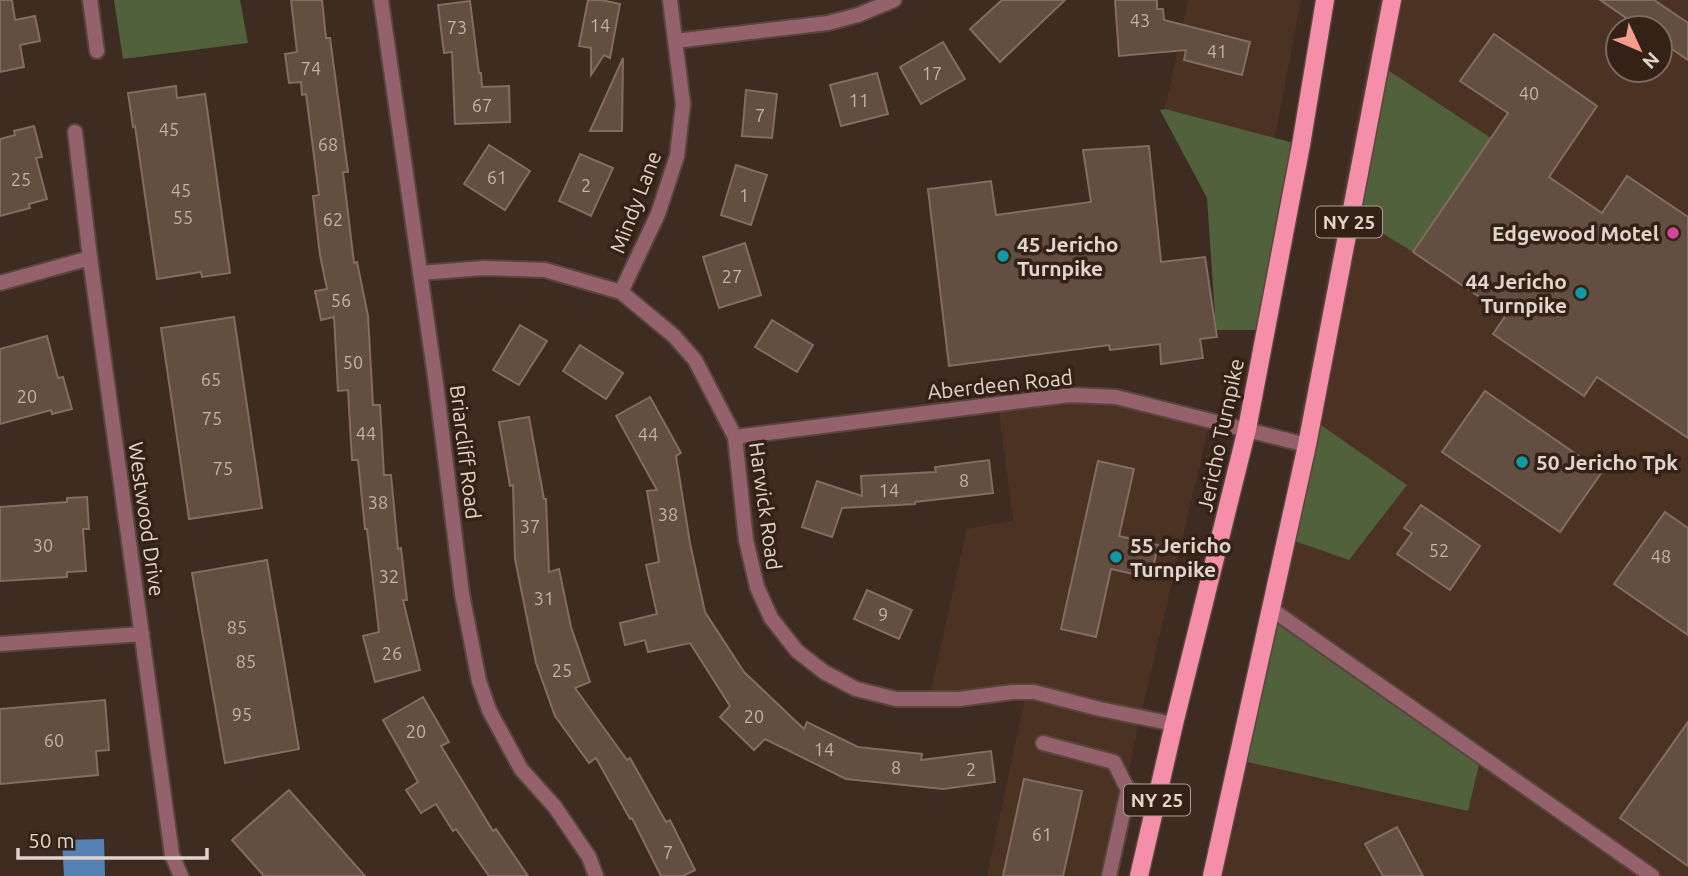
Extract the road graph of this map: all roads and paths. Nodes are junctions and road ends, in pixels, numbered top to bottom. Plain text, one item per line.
1 (90, 0) edge
2 (381, 0) edge
3 (670, 0) edge
4 (894, 0) edge
5 (1325, 0) edge
6 (1392, 0) edge
7 (675, 41) junction
8 (97, 51) dead end
9 (75, 132) dead end
10 (90, 258) junction
11 (420, 273) junction
12 (0, 282) edge
13 (621, 292) junction
14 (1247, 429) junction
15 (735, 437) junction
16 (1307, 445) junction
17 (1271, 609) junction
18 (142, 634) junction
19 (0, 645) edge
20 (1174, 724) junction
21 (1043, 743) dead end
22 (1129, 790) junction
23 (1157, 796) junction
24 (181, 876) edge
25 (596, 876) edge
26 (1109, 876) edge
27 (1139, 876) edge
28 (1212, 876) edge
29 (1651, 876) edge

1 - 8 street
2 - 11 street, Briarcliff Road
3 - 7 street, Mindy Lane
4 - 7 street
5 - 14 main road, Jericho Turnpike / NY 25
6 - 16 main road, NY 25
7 - 13 street, Mindy Lane
9 - 10 street, Westwood Drive
10 - 12 street
10 - 18 street, Westwood Drive
11 - 13 street, Harwick Road
11 - 25 street, Briarcliff Road
13 - 15 street, Harwick Road
14 - 15 street, Aberdeen Road
14 - 16 street, Aberdeen Road
14 - 20 main road, Jericho Turnpike / NY 25
15 - 20 street, Harwick Road
16 - 17 main road, NY 25
17 - 28 main road, NY 25
17 - 29 street
18 - 19 street
18 - 24 street, Westwood Drive
20 - 23 main road, Jericho Turnpike / NY 25
21 - 22 street
22 - 23 street
22 - 26 street
23 - 27 main road, Jericho Turnpike / NY 25

